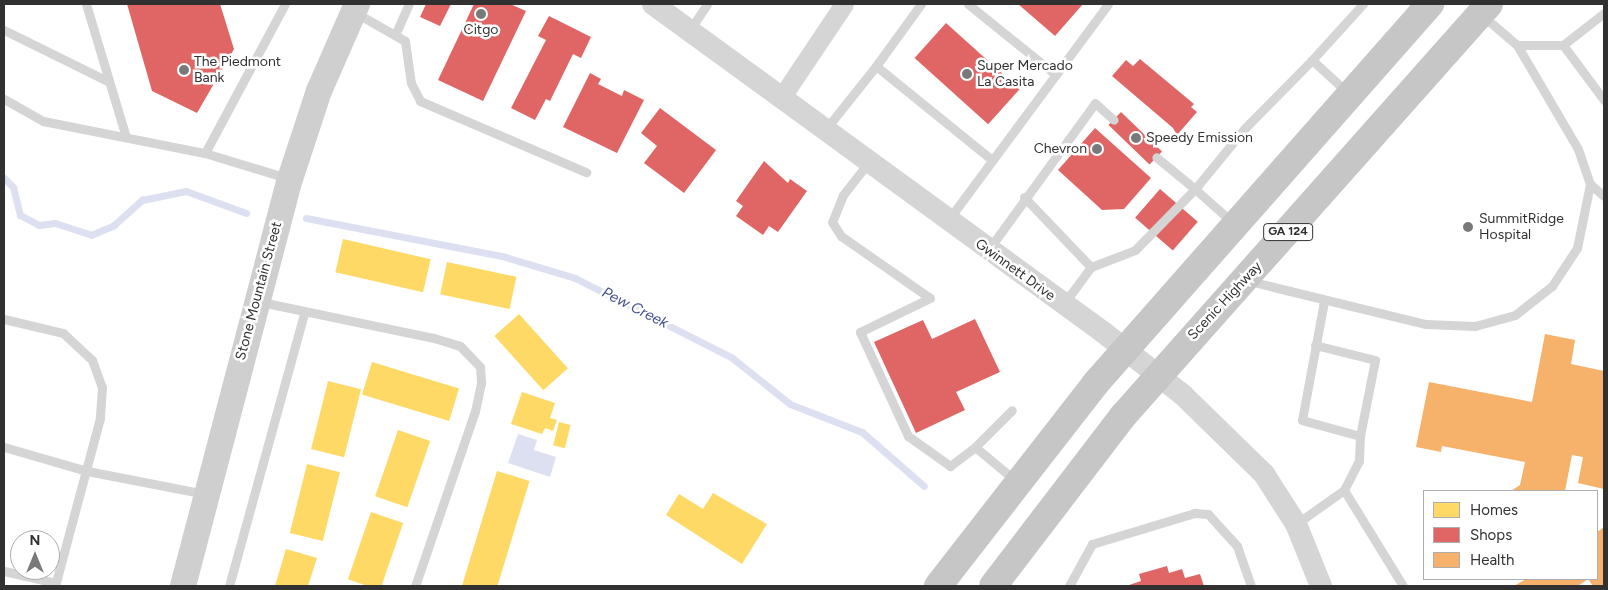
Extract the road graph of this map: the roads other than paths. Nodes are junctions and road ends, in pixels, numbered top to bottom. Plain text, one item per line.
1 (86, 4) edge
2 (286, 4) edge
3 (409, 4) edge
4 (653, 4) edge
5 (708, 4) edge
6 (844, 4) edge
7 (921, 4) edge
8 (968, 4) edge
9 (1108, 4) edge
10 (1363, 4) edge
11 (1430, 4) edge
12 (356, 8) edge
13 (1485, 9) edge
14 (1603, 17) edge
15 (4, 30) edge
16 (689, 31) junction
17 (395, 35) junction
18 (1517, 45) junction
19 (1563, 45) junction
20 (1312, 60) junction
21 (876, 66) junction
22 (1056, 75) junction
23 (109, 82) junction
24 (1350, 95) junction
25 (781, 98) junction
26 (4, 99) edge
27 (1604, 100) edge
28 (1114, 120) dead end
29 (824, 130) junction
30 (126, 137) junction
31 (205, 153) junction
32 (1156, 157) dead end
33 (992, 160) junction
34 (868, 163) junction
35 (586, 172) dead end
36 (290, 179) junction
37 (1590, 184) junction
38 (1195, 188) junction
39 (1604, 196) edge
40 (1024, 197) junction
41 (947, 221) junction
42 (1236, 225) junction
43 (988, 251) junction
44 (1092, 267) junction
45 (1246, 280) junction
46 (256, 301) junction
47 (1324, 301) junction
48 (1063, 305) junction
49 (304, 313) junction
50 (4, 319) edge
51 (1315, 345) junction
52 (1126, 350) junction
53 (1158, 375) junction
54 (1012, 410) dead end
55 (1360, 436) junction
56 (4, 447) edge
57 (975, 447) junction
58 (87, 471) junction
59 (1017, 481) junction
60 (1344, 490) junction
61 (206, 494) junction
62 (1296, 524) junction
63 (4, 571) edge
64 (55, 585) edge
65 (183, 586) edge
66 (229, 586) edge
67 (415, 586) edge
68 (938, 586) edge
69 (993, 586) edge
70 (1070, 586) edge
71 (1251, 586) edge
72 (1321, 586) edge
73 (1404, 586) edge

1 - 23 lane
2 - 31 lane
3 - 17 lane
4 - 16 street, Gwinnett Drive
5 - 16 lane
6 - 25 street
7 - 21 lane
8 - 22 lane
9 - 22 lane
10 - 20 lane
11 - 24 highway, GA 124
12 - 17 lane
12 - 36 main road, Stone Mountain Street
13 - 18 lane
13 - 45 highway, Scenic Highway / GA 124
14 - 19 lane
15 - 23 lane
16 - 25 street, Gwinnett Drive
17 - 35 lane
18 - 19 lane
18 - 37 lane
19 - 27 lane
20 - 24 lane
20 - 38 lane
21 - 29 lane
21 - 33 lane
22 - 33 lane
23 - 30 lane
24 - 42 highway, GA 124
25 - 29 street, Gwinnett Drive
26 - 30 lane
28 - 40 lane
29 - 34 street, Gwinnett Drive
30 - 31 lane
31 - 36 lane
32 - 38 lane
33 - 41 lane
34 - 41 street, Gwinnett Drive
34 - 57 lane
36 - 46 main road, Stone Mountain Street
37 - 39 lane
37 - 47 lane
38 - 42 lane
38 - 44 lane
40 - 43 lane
40 - 44 lane
41 - 43 street, Gwinnett Drive
42 - 52 highway, GA 124
43 - 48 street, Gwinnett Drive
44 - 48 lane
45 - 47 lane
45 - 53 highway, Scenic Highway / GA 124
46 - 49 lane
46 - 61 main road, Stone Mountain Street
47 - 51 lane
48 - 52 street, Gwinnett Drive
49 - 66 lane
49 - 67 lane
50 - 58 lane
51 - 55 lane
51 - 55 lane
52 - 53 street, Gwinnett Drive
52 - 59 highway, GA 124
53 - 62 street, Gwinnett Drive
53 - 69 highway, Scenic Highway / GA 124
54 - 57 lane
55 - 60 lane
56 - 58 lane
57 - 59 lane
58 - 61 lane
58 - 64 lane
59 - 68 highway, GA 124
60 - 62 lane
60 - 73 lane
61 - 65 main road, Stone Mountain Street
62 - 72 street, Gwinnett Drive
63 - 64 lane
70 - 71 lane

